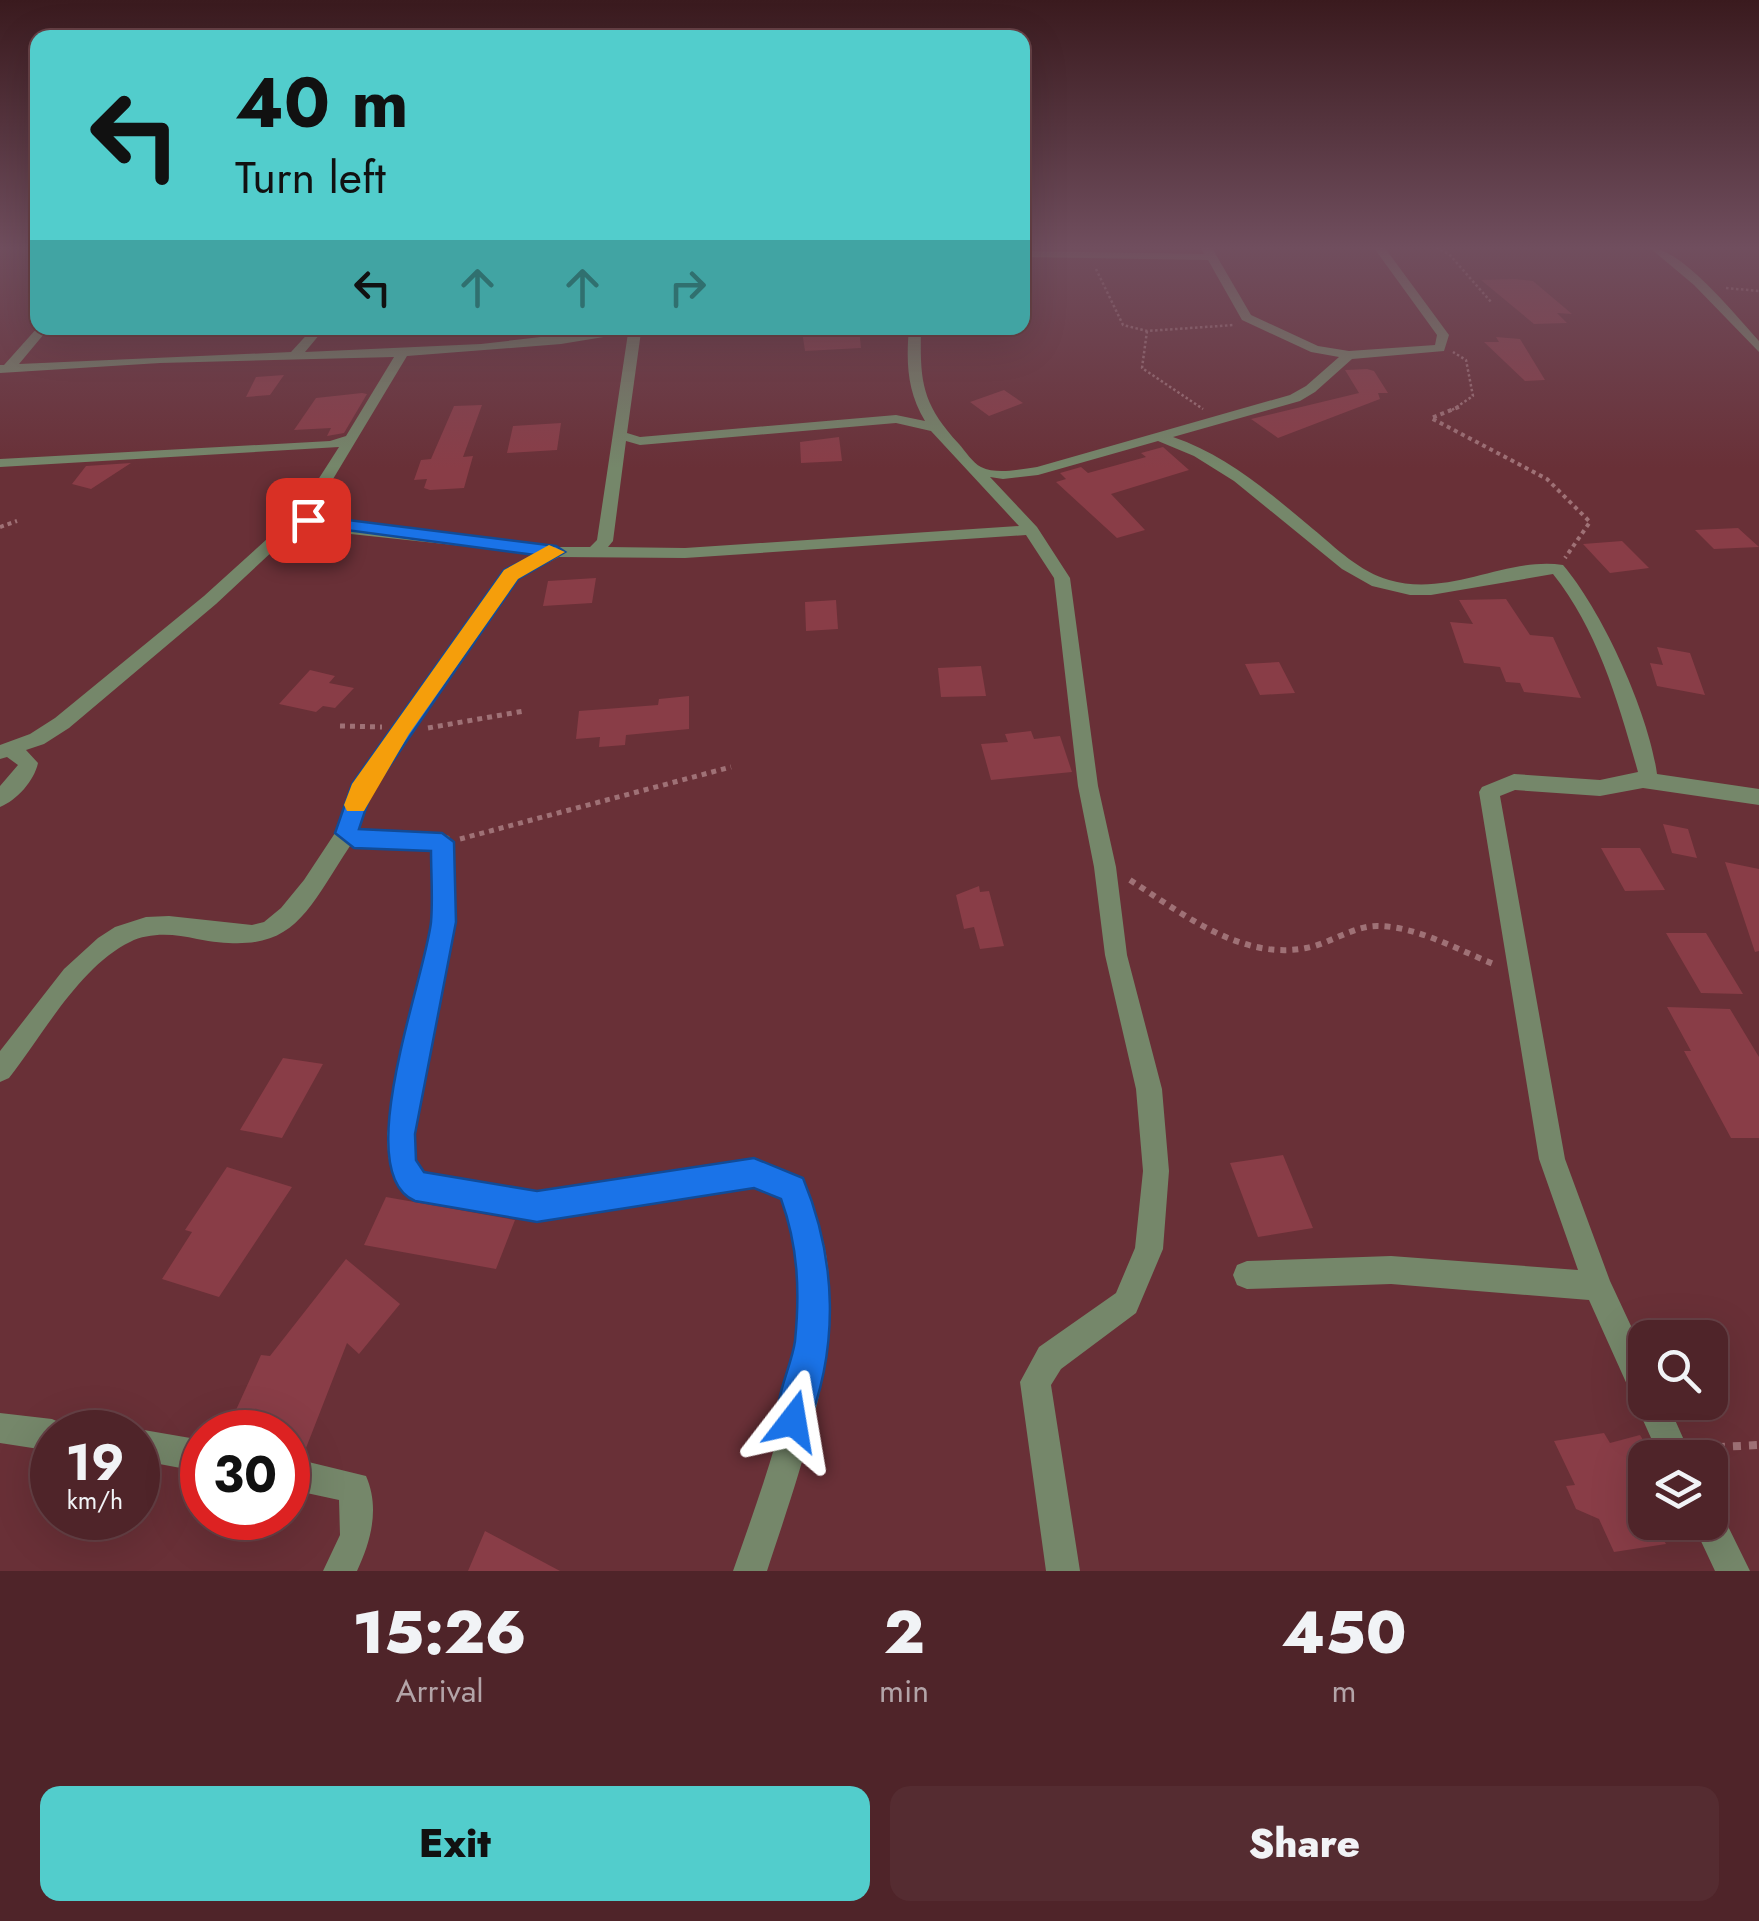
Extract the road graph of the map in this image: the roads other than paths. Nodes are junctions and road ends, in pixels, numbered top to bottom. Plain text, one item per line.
1 (1255, 321) edge
2 (1433, 321) edge
3 (1734, 321) edge
4 (37, 335) edge
5 (313, 335) edge
6 (532, 335) edge
7 (592, 335) edge
8 (637, 335) edge
9 (914, 335) edge
10 (540, 343) junction
11 (1759, 348) edge
12 (1315, 349) junction
13 (402, 353) junction
14 (296, 354) junction
15 (1349, 355) junction
16 (4, 368) edge
17 (1327, 370) junction
18 (923, 407) junction
19 (896, 418) junction
20 (936, 428) junction
21 (619, 435) junction
22 (1157, 436) junction
23 (352, 438) junction
24 (0, 464) edge
25 (977, 471) junction
26 (304, 514) junction
27 (1031, 530) junction
28 (556, 552) junction
29 (594, 552) junction
30 (6, 751) edge
31 (1643, 780) junction
32 (1759, 797) edge
33 (0, 799) edge
34 (346, 833) junction
35 (0, 1070) edge
36 (1248, 1275) dead end
37 (1598, 1286) junction
38 (1628, 1352) edge
39 (0, 1428) edge
40 (30, 1432) edge
41 (310, 1478) edge
42 (1718, 1540) edge
43 (340, 1571) edge
44 (750, 1571) edge
45 (1062, 1571) edge
46 (1734, 1571) edge

1 - 12 street
2 - 15 street
3 - 11 street
4 - 16 street
5 - 14 street
6 - 10 street
7 - 10 street
8 - 21 street
9 - 18 street
10 - 13 street
12 - 15 street
12 - 17 street
13 - 14 street
13 - 23 street
14 - 16 street
15 - 17 street
17 - 22 street
18 - 19 street
18 - 20 street
19 - 20 street
19 - 21 street
20 - 25 street
21 - 29 street
22 - 25 street
22 - 31 street
23 - 24 street
23 - 26 street
25 - 27 street
26 - 28 street
26 - 30 street
27 - 29 street
27 - 45 street
28 - 29 street
28 - 34 street
30 - 33 street
31 - 32 street
31 - 37 street
34 - 35 street
34 - 44 street
36 - 37 street
37 - 38 street
39 - 40 street
41 - 43 street
42 - 46 street

